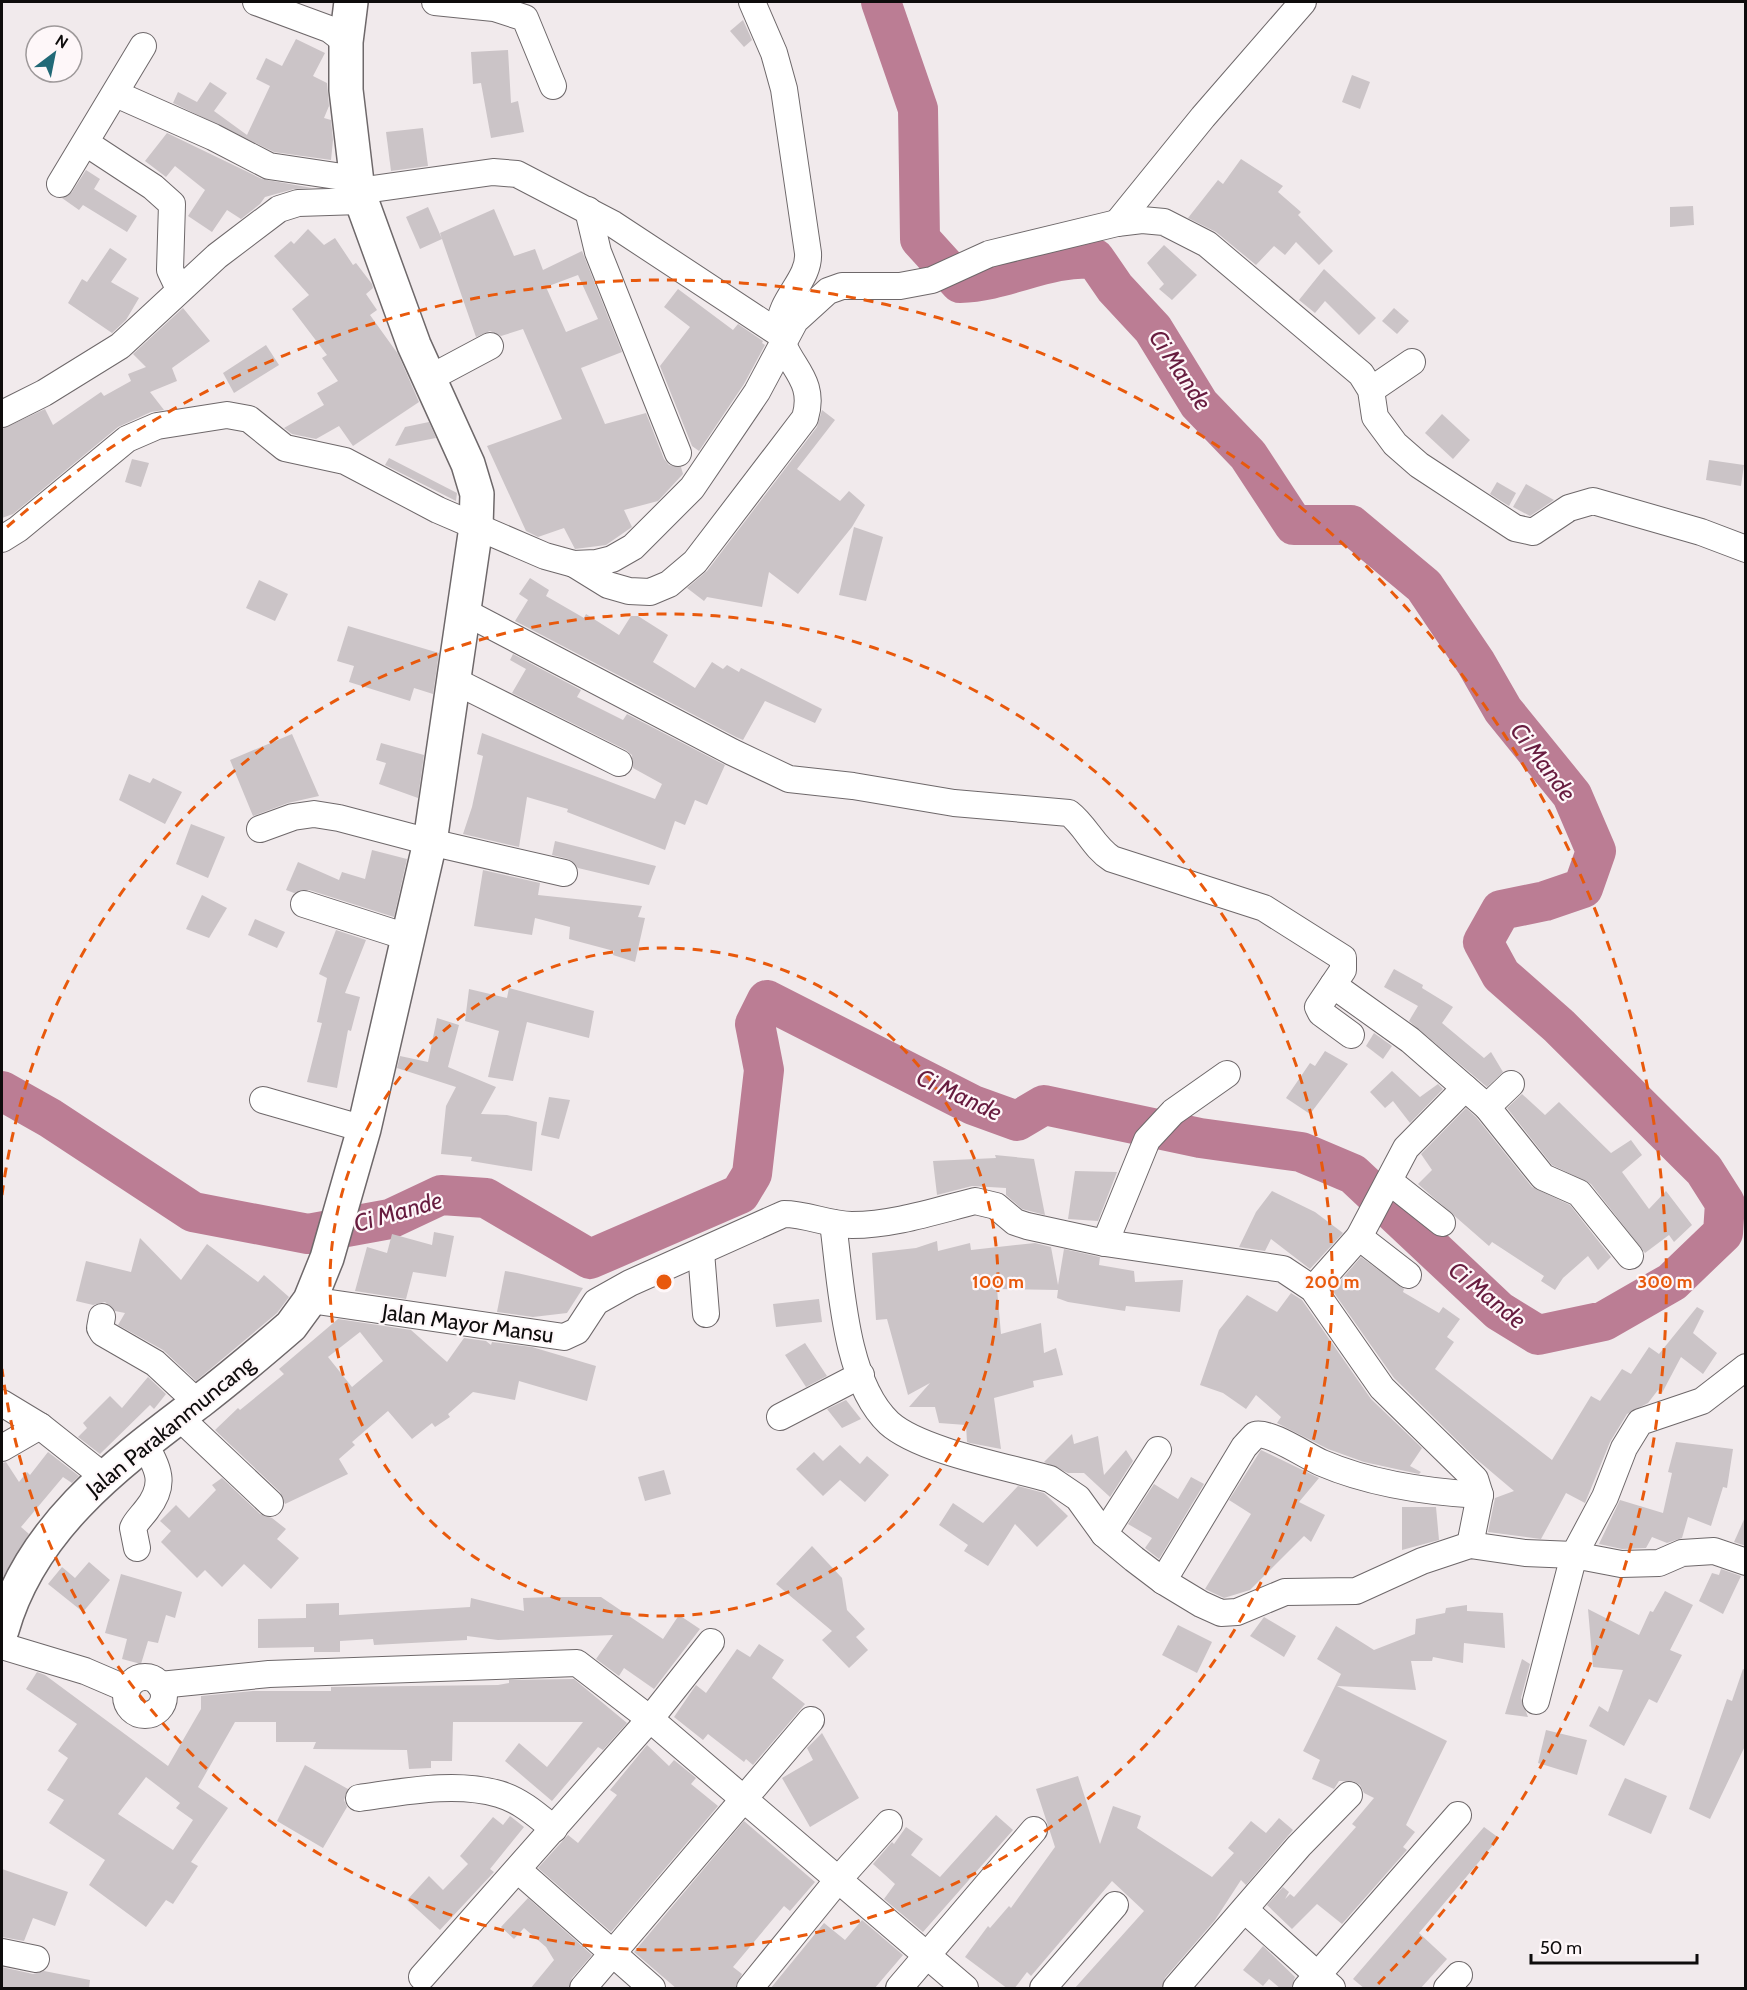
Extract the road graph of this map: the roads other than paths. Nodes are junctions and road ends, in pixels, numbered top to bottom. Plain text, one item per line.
1 (256, 2) edge
2 (351, 2) edge
3 (435, 2) edge
4 (752, 2) edge
5 (1303, 2) edge
6 (346, 42) junction
7 (142, 46) dead end
8 (553, 86) dead end
9 (116, 94) junction
10 (86, 143) junction
11 (60, 184) dead end
12 (358, 190) junction
13 (588, 210) junction
14 (1117, 223) junction
15 (179, 289) junction
16 (782, 339) junction
17 (490, 346) dead end
18 (1412, 362) dead end
19 (430, 378) junction
20 (1371, 390) junction
21 (2, 414) edge
22 (678, 453) dead end
23 (476, 527) junction
24 (2, 539) edge
25 (1746, 549) edge
26 (574, 564) junction
27 (463, 611) junction
28 (453, 680) junction
29 (619, 763) dead end
30 (260, 829) dead end
31 (430, 842) junction
32 (564, 873) dead end
33 (304, 904) dead end
34 (407, 937) junction
35 (1333, 985) junction
36 (1351, 1035) dead end
37 (1227, 1074) dead end
38 (1511, 1084) dead end
39 (1466, 1088) junction
40 (263, 1100) dead end
41 (1487, 1107) junction
42 (364, 1129) junction
43 (1387, 1186) junction
44 (833, 1222) junction
45 (1442, 1223) dead end
46 (1363, 1229) junction
47 (1105, 1243) junction
48 (701, 1252) junction
49 (1630, 1256) dead end
50 (1408, 1275) dead end
51 (1312, 1289) junction
52 (310, 1300) junction
53 (706, 1314) dead end
54 (102, 1317) dead end
55 (1746, 1366) edge
56 (861, 1375) junction
57 (2, 1403) edge
58 (188, 1410) junction
59 (780, 1417) dead end
60 (40, 1426) junction
61 (144, 1443) junction
62 (2, 1448) edge
63 (1158, 1450) dead end
64 (103, 1476) junction
65 (1480, 1495) junction
66 (270, 1503) dead end
67 (1104, 1534) junction
68 (1470, 1545) junction
69 (136, 1548) dead end
70 (1574, 1555) junction
71 (1746, 1562) edge
72 (1163, 1581) junction
73 (2, 1630) edge
74 (711, 1642) dead end
75 (2, 1646) edge
76 (1536, 1701) dead end
77 (650, 1719) junction
78 (811, 1720) dead end
79 (1349, 1796) dead end
80 (359, 1798) dead end
81 (743, 1800) junction
82 (1458, 1815) dead end
83 (890, 1823) dead end
84 (554, 1829) junction
85 (1034, 1830) dead end
86 (518, 1870) junction
87 (837, 1881) junction
88 (1115, 1905) dead end
89 (1245, 1910) junction
90 (2, 1952) edge
91 (613, 1954) junction
92 (927, 1957) junction
93 (36, 1959) dead end
94 (422, 1977) dead end
95 (1319, 1984) edge
96 (583, 1989) edge
97 (652, 1989) edge
98 (750, 1989) edge
99 (899, 1989) edge
100 (965, 1989) edge
101 (1043, 1989) edge
102 (1176, 1989) edge

1 - 6 street
2 - 6 main road, Jalan Parakanmuncang
3 - 8 street
4 - 16 street
5 - 14 street
6 - 12 main road, Jalan Parakanmuncang
7 - 9 street
9 - 10 street
9 - 12 street
10 - 11 street
10 - 15 street
12 - 13 street
12 - 15 street
12 - 19 main road, Jalan Parakanmuncang
13 - 16 street
13 - 22 street
14 - 16 street
14 - 20 street
15 - 21 street
16 - 26 street
16 - 26 street
17 - 19 street
18 - 20 street
19 - 23 main road, Jalan Parakanmuncang
20 - 25 street
23 - 24 street
23 - 26 street
23 - 27 main road, Jalan Parakanmuncang
27 - 28 main road, Jalan Parakanmuncang
27 - 35 street
28 - 29 street
28 - 31 main road, Jalan Parakanmuncang
30 - 31 street
31 - 32 street
31 - 34 main road, Jalan Parakanmuncang
33 - 34 street
34 - 42 main road, Jalan Parakanmuncang
35 - 36 street
35 - 39 street
37 - 47 street
38 - 41 street
39 - 41 street
39 - 43 street
40 - 42 street
41 - 49 street
42 - 52 main road, Jalan Parakanmuncang
43 - 45 street
43 - 46 street
44 - 47 street
44 - 48 street
44 - 56 street
46 - 50 street
46 - 51 street
47 - 51 street
48 - 52 street, Jalan Mayor Mansu
48 - 53 street
51 - 65 street
52 - 58 main road, Jalan Parakanmuncang
54 - 58 street
55 - 70 street
56 - 59 street
56 - 67 street
57 - 60 street
58 - 61 main road, Jalan Parakanmuncang
58 - 66 street
60 - 62 street
60 - 64 street
61 - 64 main road, Jalan Parakanmuncang
61 - 69 street
63 - 67 street
64 - 73 main road, Jalan Parakanmuncang
65 - 68 street
65 - 72 street
67 - 72 street
68 - 70 street
68 - 72 street
70 - 71 street
70 - 76 street
74 - 77 street
75 - 77 street
77 - 81 street
77 - 84 street
78 - 81 street
79 - 89 street
80 - 84 street
81 - 87 street
81 - 91 street
82 - 95 street
83 - 87 street
84 - 86 street
85 - 92 street
86 - 91 street
86 - 94 street
87 - 92 street
87 - 98 street
88 - 101 street
89 - 95 street
89 - 102 street
90 - 93 street
91 - 96 street
91 - 97 street
92 - 99 street
92 - 100 street

